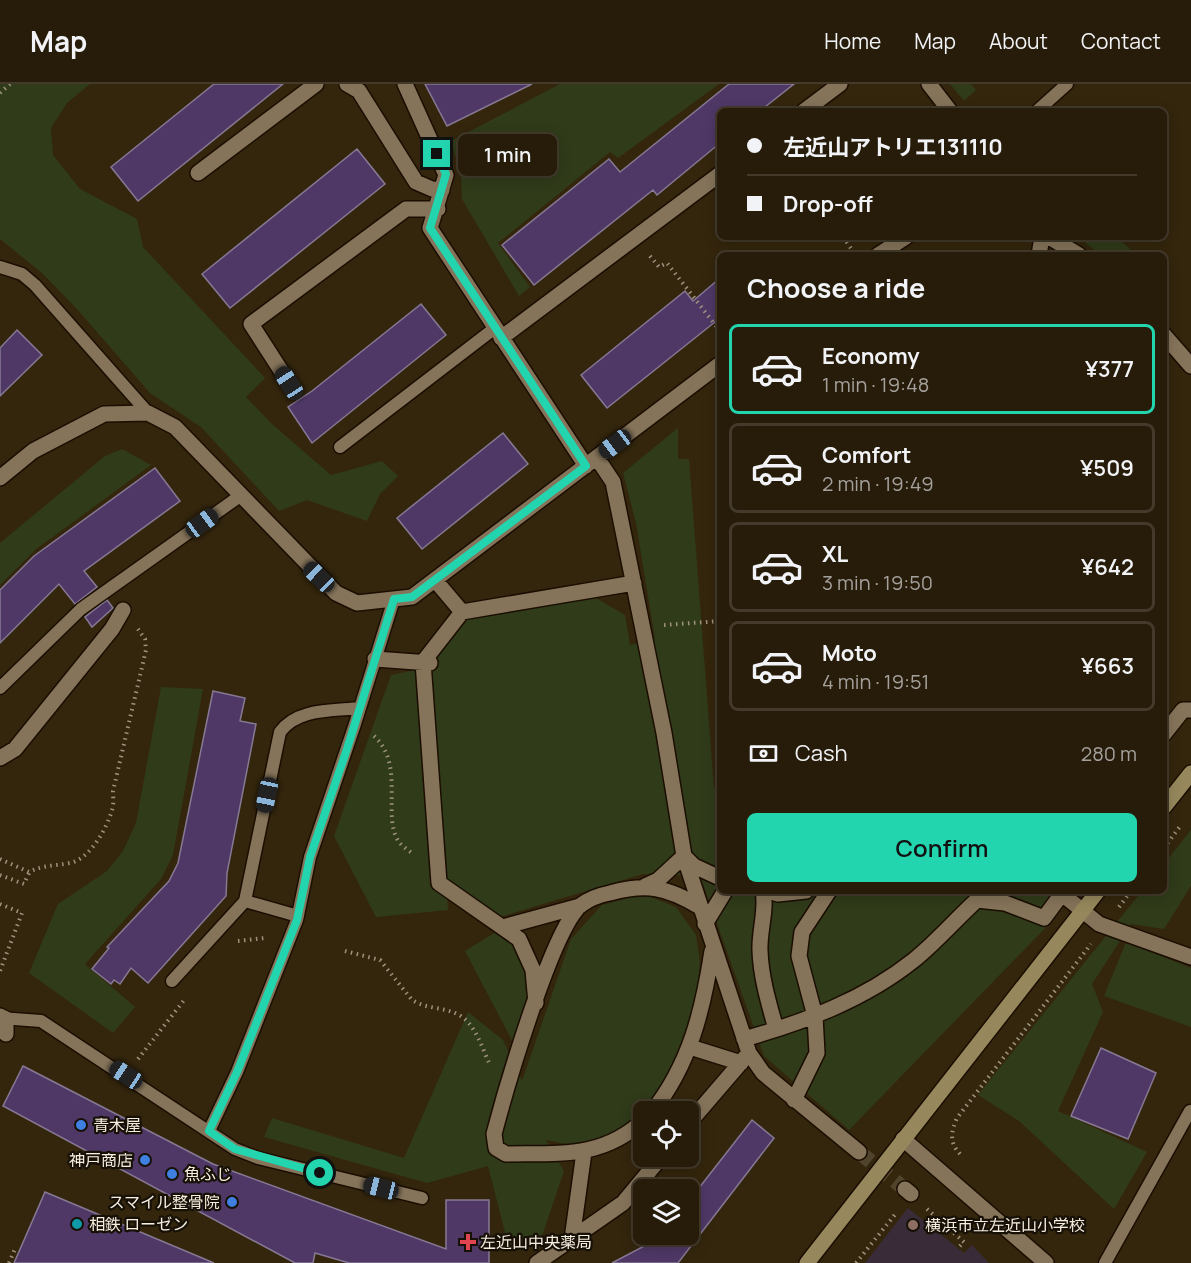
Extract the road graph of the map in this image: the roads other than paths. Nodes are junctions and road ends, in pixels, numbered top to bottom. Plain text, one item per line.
1 (315, 84) edge
2 (347, 84) edge
3 (405, 84) edge
4 (840, 84) edge
5 (929, 84) edge
6 (1067, 84) edge
7 (808, 108) edge
8 (948, 108) edge
9 (1040, 108) edge
10 (198, 173) dead end
11 (717, 176) edge
12 (442, 190) junction
13 (438, 209) junction
14 (1054, 240) edge
15 (900, 245) edge
16 (885, 252) edge
17 (1073, 252) edge
18 (0, 267) edge
19 (498, 333) junction
20 (1167, 338) edge
21 (717, 366) edge
22 (1191, 366) edge
23 (289, 383) dead end
24 (148, 413) junction
25 (340, 447) dead end
26 (592, 462) junction
27 (0, 478) edge
28 (240, 496) junction
29 (435, 580) junction
30 (634, 583) junction
31 (394, 599) junction
32 (123, 610) road end
33 (462, 612) junction
34 (375, 658) junction
35 (428, 663) junction
36 (0, 688) edge
37 (360, 708) junction
38 (1191, 710) edge
39 (1167, 730) edge
40 (0, 758) edge
41 (1191, 773) edge
42 (1167, 803) edge
43 (684, 856) junction
44 (717, 877) edge
45 (645, 886) junction
46 (724, 894) edge
47 (764, 894) edge
48 (827, 894) edge
49 (1062, 894) edge
50 (1064, 894) edge
51 (1096, 894) edge
52 (982, 896) edge
53 (245, 901) junction
54 (580, 906) junction
55 (700, 907) junction
56 (1082, 911) junction
57 (298, 916) junction
58 (705, 924) junction
59 (503, 927) junction
60 (713, 948) junction
61 (1191, 957) edge
62 (172, 981) dead end
63 (536, 1003) junction
64 (815, 1016) junction
65 (3, 1022) edge
66 (776, 1029) junction
67 (690, 1047) junction
68 (744, 1052) junction
69 (795, 1100) junction
70 (660, 1101) edge
71 (699, 1110) edge
72 (1190, 1111) edge
73 (633, 1128) edge
74 (209, 1131) junction
75 (903, 1139) junction
76 (584, 1152) junction
77 (860, 1152) tunnel mouth
78 (653, 1167) edge
79 (422, 1198) dead end
80 (572, 1239) junction
81 (537, 1263) edge
82 (807, 1263) edge
83 (1046, 1263) edge
84 (1105, 1263) edge

1 - 10 street
2 - 12 street
3 - 12 street
4 - 7 street
5 - 8 street
6 - 9 lane
11 - 19 street
12 - 13 street
13 - 19 street
13 - 23 street
14 - 17 street
15 - 16 street
18 - 24 lane
19 - 25 lane
19 - 26 street
20 - 22 street
21 - 26 street
24 - 27 street
24 - 28 street
26 - 29 street
26 - 30 street
28 - 31 street
28 - 36 lane
29 - 31 street
29 - 33 street
30 - 33 street
30 - 43 street
31 - 34 lane
32 - 40 street
33 - 35 street
34 - 35 street
34 - 37 lane
35 - 59 street
37 - 53 lane
37 - 57 lane
38 - 39 street
41 - 42 street
43 - 44 street
43 - 45 street
43 - 55 street
45 - 54 street
45 - 55 street
46 - 58 street
47 - 66 street
48 - 64 street
49 - 52 street
50 - 56 street
51 - 56 street
52 - 64 street
53 - 57 lane
53 - 62 lane
54 - 59 street
54 - 63 street
55 - 58 street
56 - 61 street
56 - 75 street
57 - 74 lane
58 - 60 street
59 - 63 street
60 - 67 street
60 - 68 street
63 - 76 street
64 - 66 street
64 - 69 street
65 - 74 lane
66 - 68 street
67 - 68 street
67 - 70 street
68 - 69 street
68 - 71 street
69 - 77 street
72 - 84 lane
73 - 76 street
74 - 79 lane
75 - 82 street
75 - 83 street
76 - 80 street
78 - 80 street
80 - 81 street

